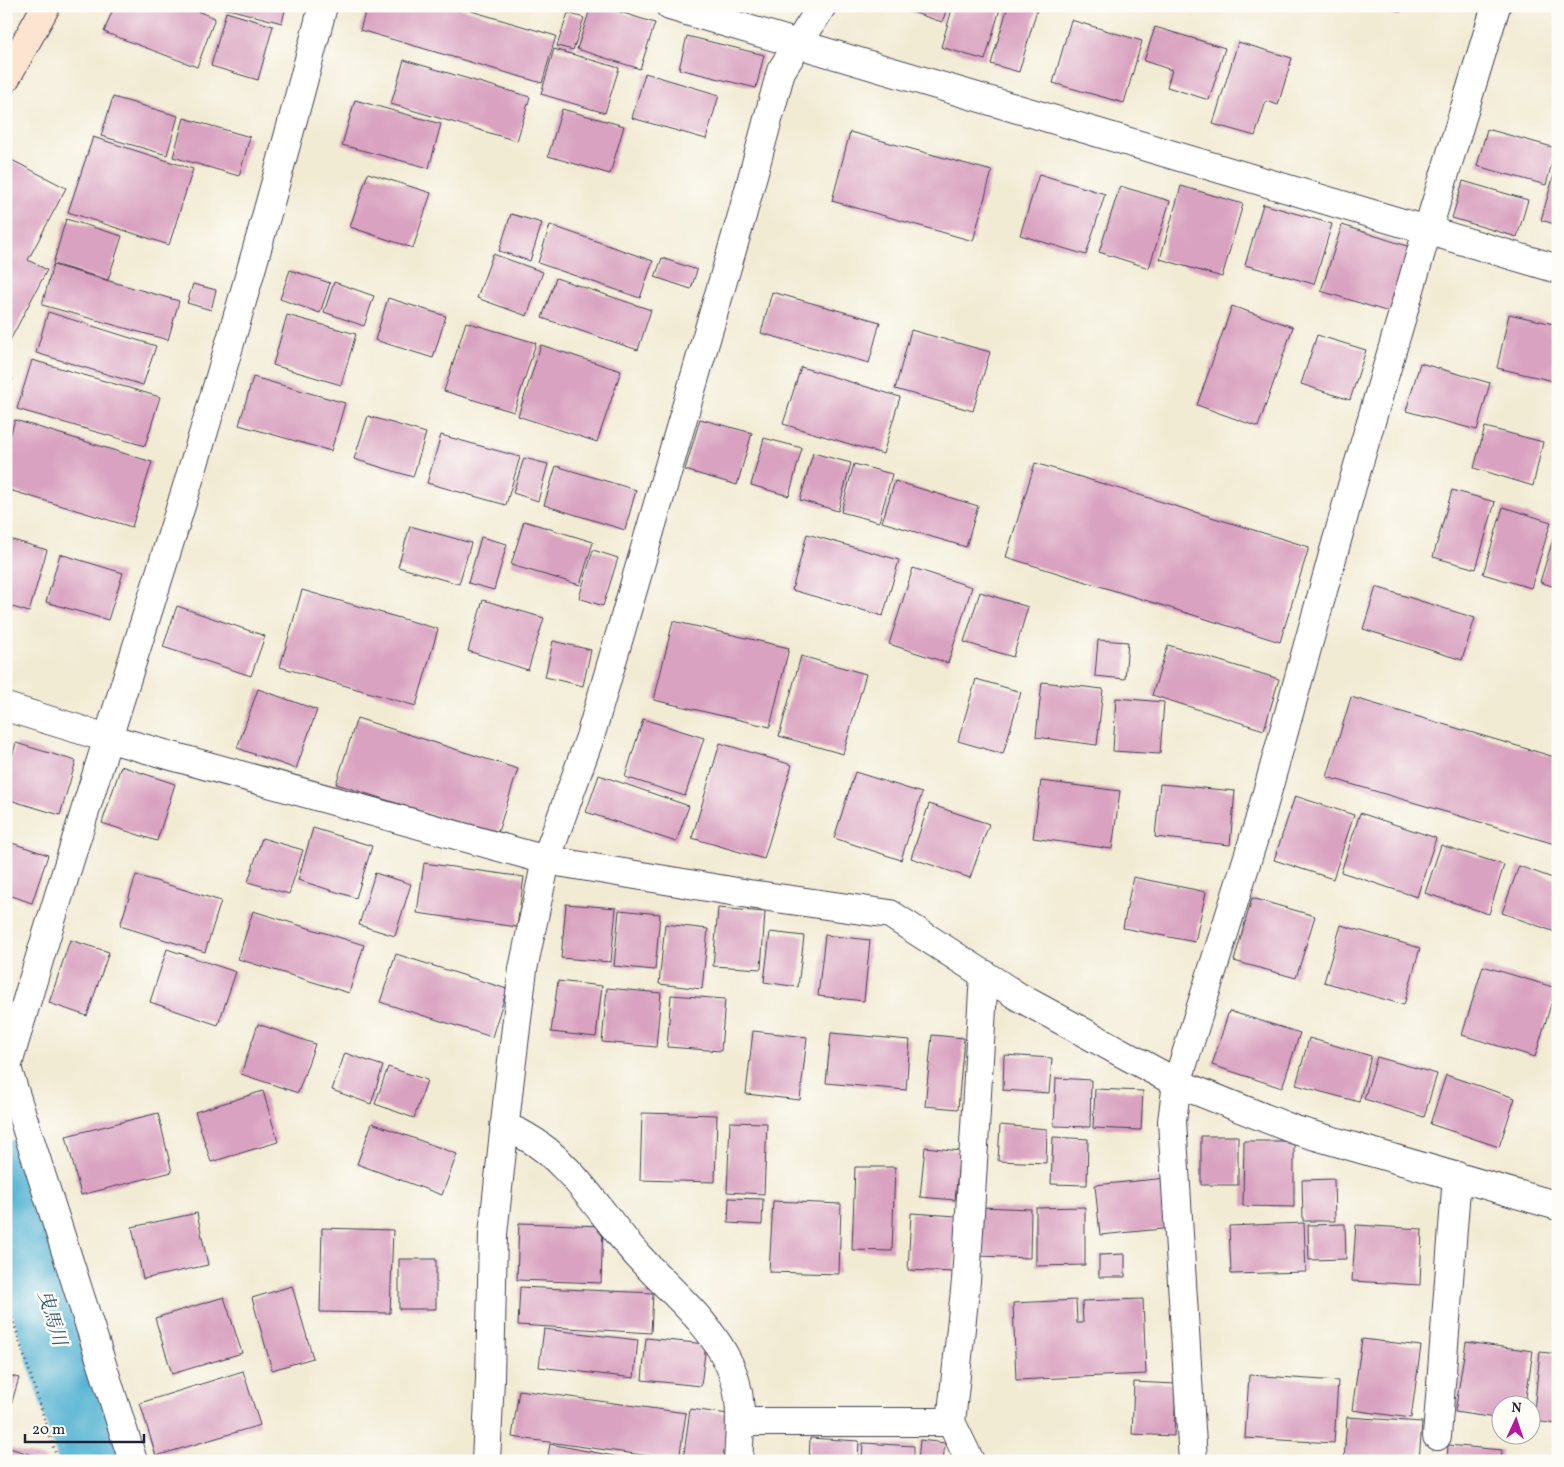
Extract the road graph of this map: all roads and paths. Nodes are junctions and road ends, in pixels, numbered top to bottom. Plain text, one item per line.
1 (46, 6) edge
2 (323, 6) edge
3 (670, 6) edge
4 (822, 6) edge
5 (1496, 6) edge
6 (799, 45) junction
7 (6, 78) edge
8 (1428, 230) junction
9 (1558, 269) edge
10 (6, 707) edge
11 (107, 738) junction
12 (546, 860) junction
13 (984, 974) junction
14 (7, 1070) edge
15 (1177, 1083) junction
16 (504, 1126) junction
17 (1457, 1176) junction
18 (1558, 1206) edge
19 (6, 1299) edge
20 (741, 1422) junction
21 (951, 1422) junction
22 (1437, 1436) dead end
23 (58, 1461) edge
24 (133, 1461) edge
25 (486, 1461) edge
26 (738, 1461) edge
27 (970, 1461) edge
28 (1193, 1461) edge

1 - 7 street
2 - 11 street
3 - 6 street
4 - 6 street
5 - 8 street
6 - 8 street
6 - 12 street
8 - 9 street
8 - 15 street
10 - 11 street
11 - 12 street
11 - 14 street
12 - 13 street
12 - 16 street
13 - 15 street
13 - 21 street
14 - 24 street
15 - 17 street
15 - 28 street
16 - 20 street
16 - 25 street
17 - 18 street
17 - 22 street
19 - 23 path
20 - 21 street
20 - 26 street
21 - 27 street

